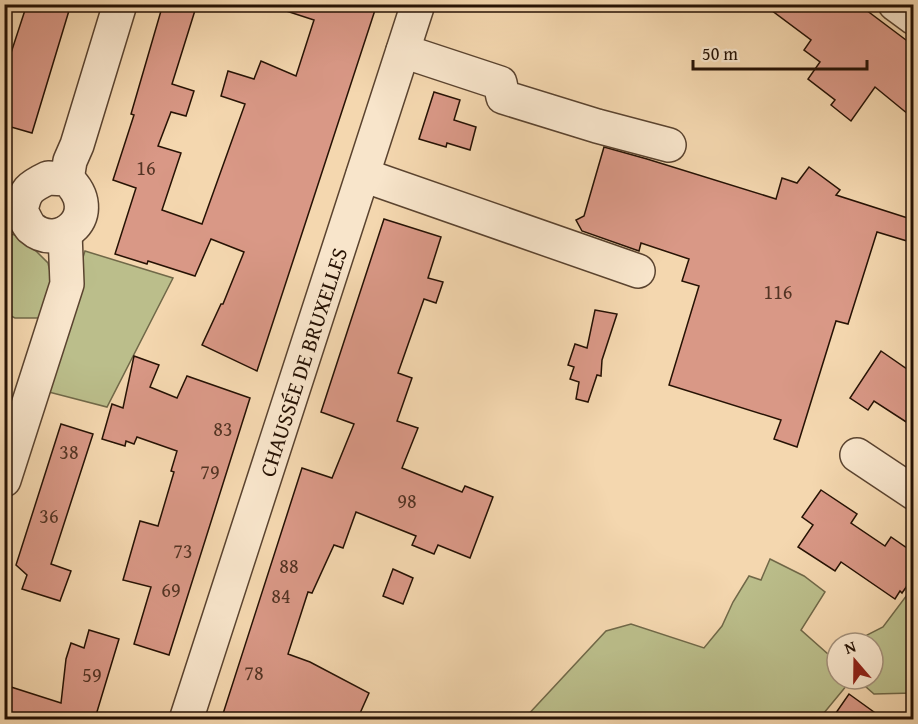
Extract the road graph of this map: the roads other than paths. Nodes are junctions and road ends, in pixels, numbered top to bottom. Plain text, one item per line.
1 (120, 4) edge
2 (418, 4) edge
3 (895, 4) edge
4 (914, 18) edge
5 (403, 51) junction
6 (669, 145) dead end
7 (363, 175) junction
8 (67, 179) junction
9 (13, 213) edge
10 (65, 233) junction
11 (638, 271) dead end
12 (857, 455) dead end
13 (4, 480) edge
14 (914, 493) edge
15 (186, 720) edge

1 - 8 street
2 - 5 street, CHAUSSÉE DE BRUXELLES
3 - 4 street
5 - 6 street
5 - 7 street, CHAUSSÉE DE BRUXELLES
7 - 11 street
7 - 15 street, CHAUSSÉE DE BRUXELLES
8 - 9 street
8 - 10 street
9 - 10 street
10 - 13 street
12 - 14 street

